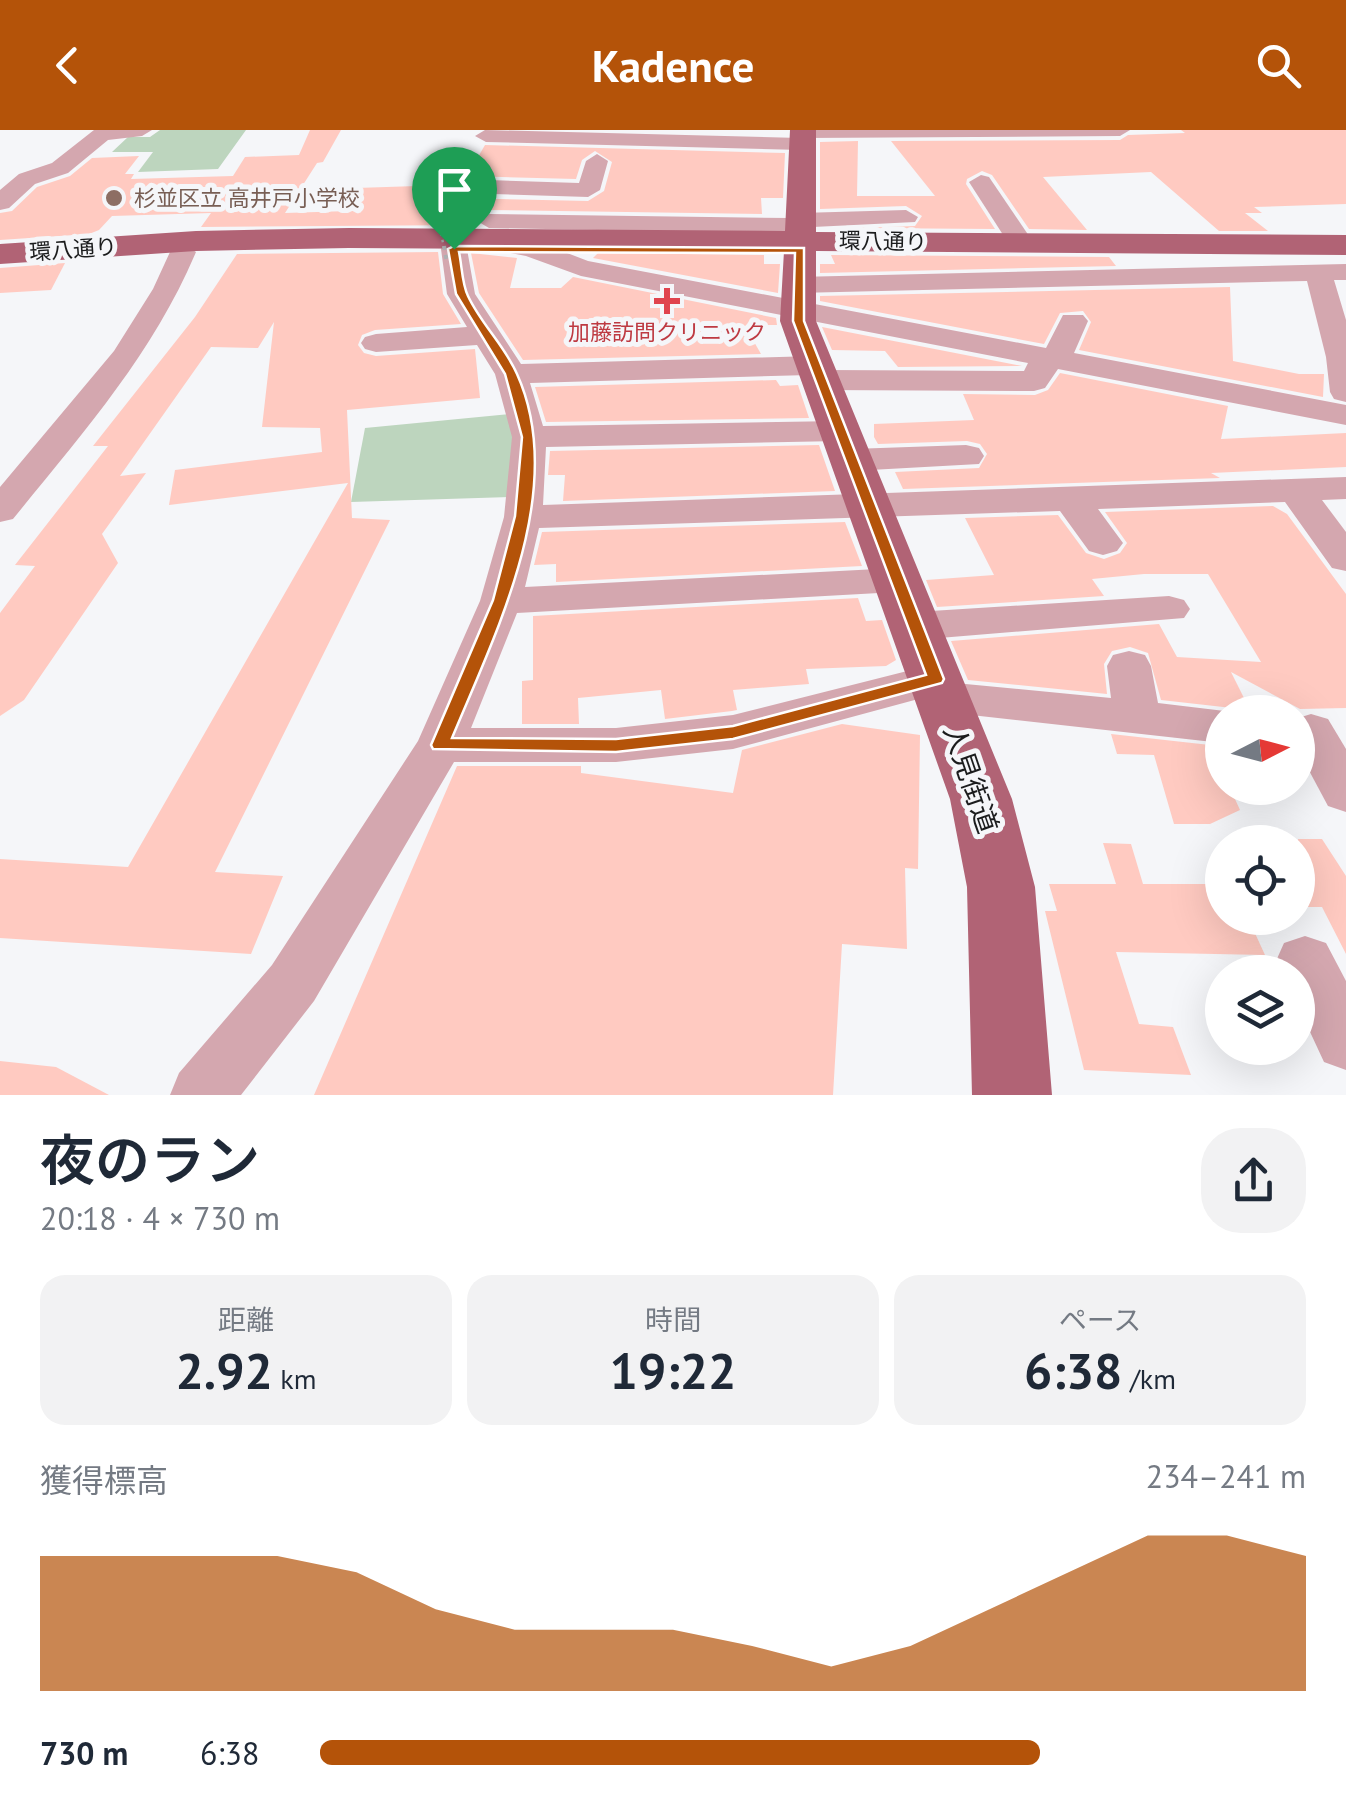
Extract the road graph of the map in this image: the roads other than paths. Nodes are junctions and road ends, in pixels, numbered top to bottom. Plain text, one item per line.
1 (142, 130) edge
2 (1120, 130) edge
3 (802, 136) edge
4 (558, 156) dead end
5 (595, 168) dead end
6 (981, 182) dead end
7 (0, 203) edge
8 (460, 203) edge
9 (523, 206) dead end
10 (906, 217) dead end
11 (1016, 236) junction
12 (1346, 237) edge
13 (872, 246) junction
14 (532, 249) junction
15 (1346, 249) edge
16 (183, 252) junction
17 (0, 254) edge
18 (799, 255) junction
19 (0, 264) edge
20 (1337, 269) edge
21 (1074, 321) dead end
22 (485, 335) junction
23 (376, 341) dead end
24 (1051, 359) junction
25 (817, 372) junction
26 (511, 374) junction
27 (1346, 392) edge
28 (1346, 415) edge
29 (529, 437) junction
30 (966, 456) dead end
31 (854, 466) junction
32 (1346, 488) edge
33 (1295, 490) junction
34 (1070, 498) junction
35 (0, 511) edge
36 (522, 516) junction
37 (1102, 543) dead end
38 (1346, 559) edge
39 (501, 600) junction
40 (906, 603) junction
41 (1169, 610) dead end
42 (1129, 666) dead end
43 (940, 690) junction
44 (1138, 718) junction
45 (1205, 724) edge
46 (1318, 732) edge
47 (440, 745) junction
48 (1346, 792) edge
49 (1315, 979) edge
50 (1342, 1026) edge
51 (202, 1095) edge
52 (1012, 1095) edge

1 - 7 street
2 - 3 street
3 - 8 street
3 - 18 main road, 人見街道
4 - 8 street
5 - 8 street
6 - 11 street
8 - 9 street
8 - 14 main road, 環八通り
8 - 16 main road, 環八通り
8 - 17 main road, 環八通り
8 - 18 main road, 環八通り
8 - 22 street
10 - 18 street
11 - 12 main road
11 - 13 main road
13 - 15 main road, 環八通り
13 - 15 main road, 環八通り
13 - 18 main road, 環八通り
13 - 20 main road
14 - 18 main road, 環八通り
14 - 18 street
16 - 19 main road, 環八通り
16 - 35 street
18 - 20 street
18 - 24 street
18 - 25 main road, 人見街道
20 - 27 street
21 - 24 street
22 - 23 street
22 - 26 street
24 - 25 street
24 - 28 street
25 - 26 street
25 - 31 main road, 人見街道
26 - 29 street
29 - 31 street
29 - 36 street
30 - 31 street
31 - 34 street
31 - 36 street
31 - 40 main road, 人見街道
32 - 33 street
33 - 34 street
33 - 38 street
34 - 37 street
36 - 39 street
39 - 40 street
39 - 47 street
40 - 41 street
40 - 43 main road, 人見街道
42 - 44 street
43 - 44 street
43 - 47 street
43 - 52 main road, 人見街道
44 - 45 street
46 - 48 street
47 - 51 street
49 - 50 street

